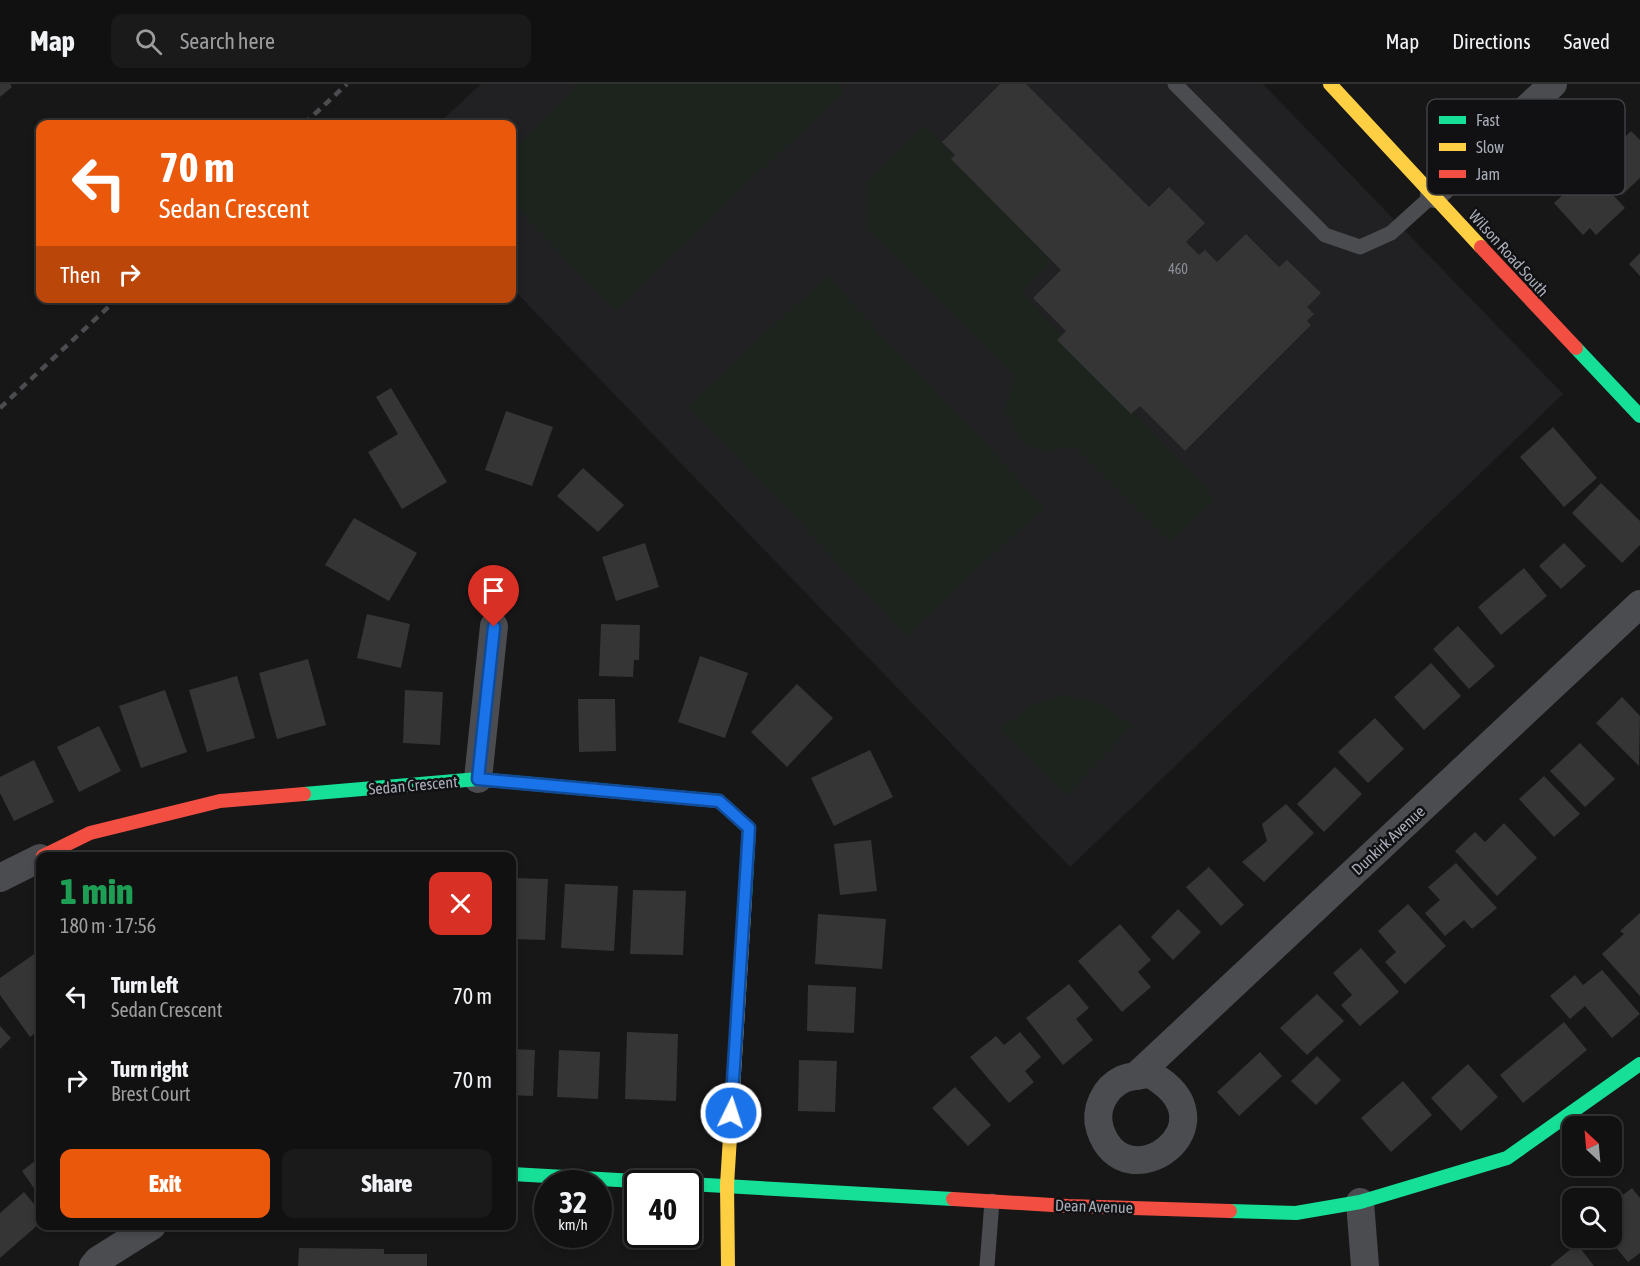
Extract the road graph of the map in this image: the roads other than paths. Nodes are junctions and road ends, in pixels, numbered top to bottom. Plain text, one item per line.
1 (1175, 84) edge
2 (1330, 84) edge
3 (1553, 84) edge
4 (1537, 99) edge
5 (1427, 187) edge
6 (1433, 195) edge
7 (1435, 195) edge
8 (1640, 416) edge
9 (1640, 604) edge
10 (494, 627) dead end
11 (478, 779) junction
12 (52, 852) edge
13 (36, 860) edge
14 (0, 878) edge
15 (1640, 1064) edge
16 (1136, 1076) dead end
17 (516, 1174) edge
18 (727, 1185) junction
19 (992, 1201) junction
20 (1360, 1202) junction
21 (146, 1230) edge
22 (93, 1266) edge
23 (728, 1266) edge
24 (987, 1266) edge
25 (1365, 1266) edge

1 - 6 lane
2 - 5 street, Wilson Road South
3 - 4 street
7 - 8 street, Wilson Road South
9 - 16 street, Dunkirk Avenue
10 - 11 street
11 - 12 street, Sedan Crescent
11 - 18 street, Sedan Crescent
13 - 14 street, Sedan Crescent
15 - 20 street, Dean Avenue
17 - 18 street, Dean Avenue
18 - 19 street, Dean Avenue
18 - 23 street
19 - 20 street, Dean Avenue
19 - 24 lane
20 - 25 street
21 - 22 street

